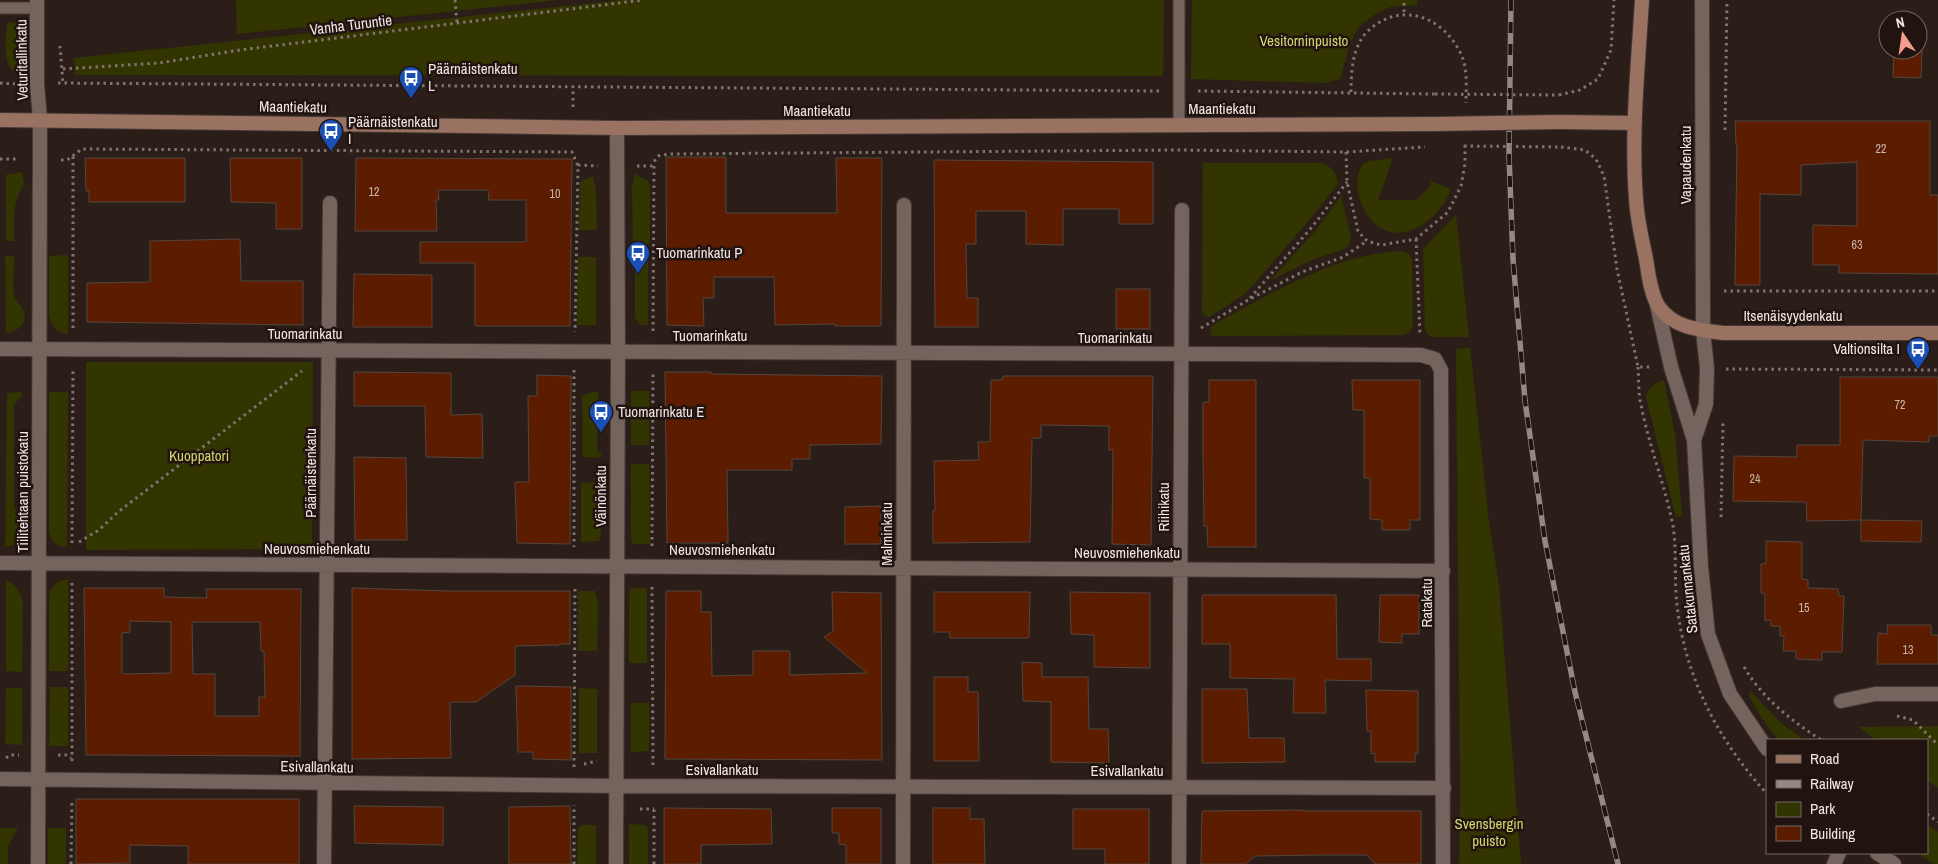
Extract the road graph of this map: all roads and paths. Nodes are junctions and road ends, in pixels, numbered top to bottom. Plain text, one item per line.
1 (455, 0) edge
2 (643, 0) edge
3 (1179, 0) edge
4 (1404, 0) edge
5 (1614, 0) edge
6 (1642, 0) edge
7 (1702, 0) edge
8 (1727, 0) edge
9 (37, 4) edge
10 (0, 8) edge
11 (1404, 12) junction
12 (458, 23) junction
13 (59, 45) dead end
14 (63, 69) junction
15 (0, 83) edge
16 (63, 83) junction
17 (36, 84) junction
18 (573, 86) junction
19 (1179, 91) junction
20 (1351, 92) junction
21 (1466, 109) dead end
22 (0, 120) edge
23 (40, 120) junction
24 (1635, 123) junction
25 (1179, 126) junction
26 (572, 127) junction
27 (617, 128) junction
28 (1466, 136) dead end
29 (1725, 136) dead end
30 (1433, 146) dead end
31 (1463, 146) dead end
32 (1560, 147) dead end
33 (572, 152) junction
34 (1346, 152) junction
35 (73, 155) junction
36 (0, 159) edge
37 (40, 159) junction
38 (654, 163) junction
39 (578, 166) junction
40 (616, 166) junction
41 (1347, 182) junction
42 (330, 203) dead end
43 (904, 205) dead end
44 (1182, 210) dead end
45 (1416, 239) junction
46 (1367, 241) junction
47 (1938, 291) edge
48 (1723, 299) dead end
49 (1248, 300) junction
50 (1657, 305) junction
51 (1703, 330) junction
52 (1723, 333) junction
53 (1938, 333) edge
54 (1181, 340) junction
55 (0, 349) edge
56 (40, 349) junction
57 (73, 349) junction
58 (329, 350) junction
59 (574, 351) junction
60 (618, 351) junction
61 (653, 352) junction
62 (904, 353) junction
63 (1181, 355) junction
64 (1421, 355) junction
65 (1938, 370) edge
66 (1723, 417) dead end
67 (1694, 440) junction
68 (1721, 523) dead end
69 (0, 563) edge
70 (39, 564) junction
71 (72, 564) junction
72 (327, 565) junction
73 (574, 566) junction
74 (617, 566) junction
75 (652, 566) junction
76 (904, 568) junction
77 (1180, 569) junction
78 (1443, 570) junction
79 (1740, 660) dead end
80 (1938, 694) edge
81 (1841, 701) dead end
82 (1895, 716) dead end
83 (1819, 739) edge
84 (1938, 745) edge
85 (1766, 748) edge
86 (0, 779) edge
87 (38, 780) junction
88 (72, 780) junction
89 (325, 784) junction
90 (574, 786) junction
91 (617, 786) junction
92 (653, 786) junction
93 (904, 786) junction
94 (1179, 788) junction
95 (1444, 788) junction
96 (38, 864) edge
97 (72, 864) edge
98 (324, 864) edge
99 (574, 864) edge
100 (616, 864) edge
101 (654, 864) edge
102 (904, 864) edge
103 (1179, 864) edge
104 (1443, 864) edge

1 - 12 path
2 - 12 path, Vanha Turuntie
3 - 19 lane
4 - 11 path
5 - 20 path, bridge
6 - 24 main road
7 - 51 street, Vapaudenkatu
8 - 29 path
9 - 10 lane
9 - 17 street, Veturitallinkatu
11 - 20 path
11 - 21 path
12 - 14 path, Vanha Turuntie
13 - 14 path
14 - 16 path
15 - 17 path
16 - 17 path
16 - 18 path
17 - 23 street, Veturitallinkatu
18 - 19 path
18 - 26 path
19 - 20 path
19 - 25 lane
22 - 23 main road, Maantiekatu
23 - 26 main road, Maantiekatu
23 - 37 street, Tiilitehtaan puistokatu
24 - 25 main road, Maantiekatu, bridge
24 - 50 main road
25 - 27 main road, Maantiekatu
26 - 27 main road, Maantiekatu
26 - 33 path
27 - 40 street, Väinönkatu
28 - 45 path
30 - 34 path
31 - 32 path, bridge
33 - 35 path
33 - 39 path
34 - 38 path
34 - 41 path
35 - 37 path
35 - 57 path
36 - 37 path
37 - 56 street, Tiilitehtaan puistokatu
38 - 40 path
38 - 61 path
39 - 40 path
39 - 59 path
40 - 60 street, Väinönkatu
41 - 46 path
41 - 49 path
42 - 58 street, Päärnäistenkatu
43 - 62 street, Malminkatu
44 - 54 street, Riihikatu
45 - 46 path
45 - 64 path
46 - 49 path
47 - 48 path
49 - 54 path
50 - 51 main road, Itsenäisyydenkatu
50 - 67 street, Satakunnankatu
51 - 52 main road, Itsenäisyydenkatu
51 - 67 street, Satakunnankatu
52 - 53 main road, Itsenäisyydenkatu
52 - 65 path
54 - 63 street, Riihikatu
55 - 56 street, Tuomarinkatu
56 - 57 street, Tuomarinkatu
56 - 70 street, Tiilitehtaan puistokatu
57 - 58 street, Tuomarinkatu
57 - 58 path
58 - 59 street, Tuomarinkatu
58 - 72 street, Päärnäistenkatu
59 - 60 street, Tuomarinkatu
59 - 73 path
60 - 61 street, Tuomarinkatu
60 - 74 street, Väinönkatu
61 - 62 street, Tuomarinkatu
61 - 75 path
62 - 63 street, Tuomarinkatu
62 - 76 street, Malminkatu
63 - 64 street, Tuomarinkatu
63 - 77 street, Riihikatu
64 - 78 street, Ratakatu
66 - 68 path
67 - 85 street, Satakunnankatu
69 - 70 street, Neuvosmiehenkatu
70 - 71 street, Neuvosmiehenkatu
70 - 87 street, Tiilitehtaan puistokatu
71 - 72 street, Neuvosmiehenkatu
71 - 88 path
72 - 73 street, Neuvosmiehenkatu
72 - 89 street, Päärnäistenkatu
73 - 74 street, Neuvosmiehenkatu
73 - 90 path
74 - 75 street, Neuvosmiehenkatu
74 - 91 street, Väinönkatu
75 - 76 street, Neuvosmiehenkatu
75 - 92 path
76 - 77 street, Neuvosmiehenkatu
76 - 93 street, Malminkatu
77 - 78 street, Neuvosmiehenkatu
77 - 94 street, Riihikatu
78 - 95 street, Ratakatu
79 - 83 path
80 - 81 street
82 - 84 path
86 - 87 street, Esivallankatu
87 - 88 street, Esivallankatu
87 - 96 street, Tiilitehtaan puistokatu
88 - 89 street, Esivallankatu
88 - 97 path
89 - 90 street, Esivallankatu
89 - 98 street, Päärnäistenkatu
90 - 91 street, Esivallankatu
90 - 99 path
91 - 92 street, Esivallankatu
91 - 100 street, Väinönkatu
92 - 93 street, Esivallankatu
92 - 101 path
93 - 94 street, Esivallankatu
93 - 102 street, Malminkatu
94 - 95 street, Esivallankatu
94 - 103 street, Riihikatu
95 - 104 street, Ratakatu

